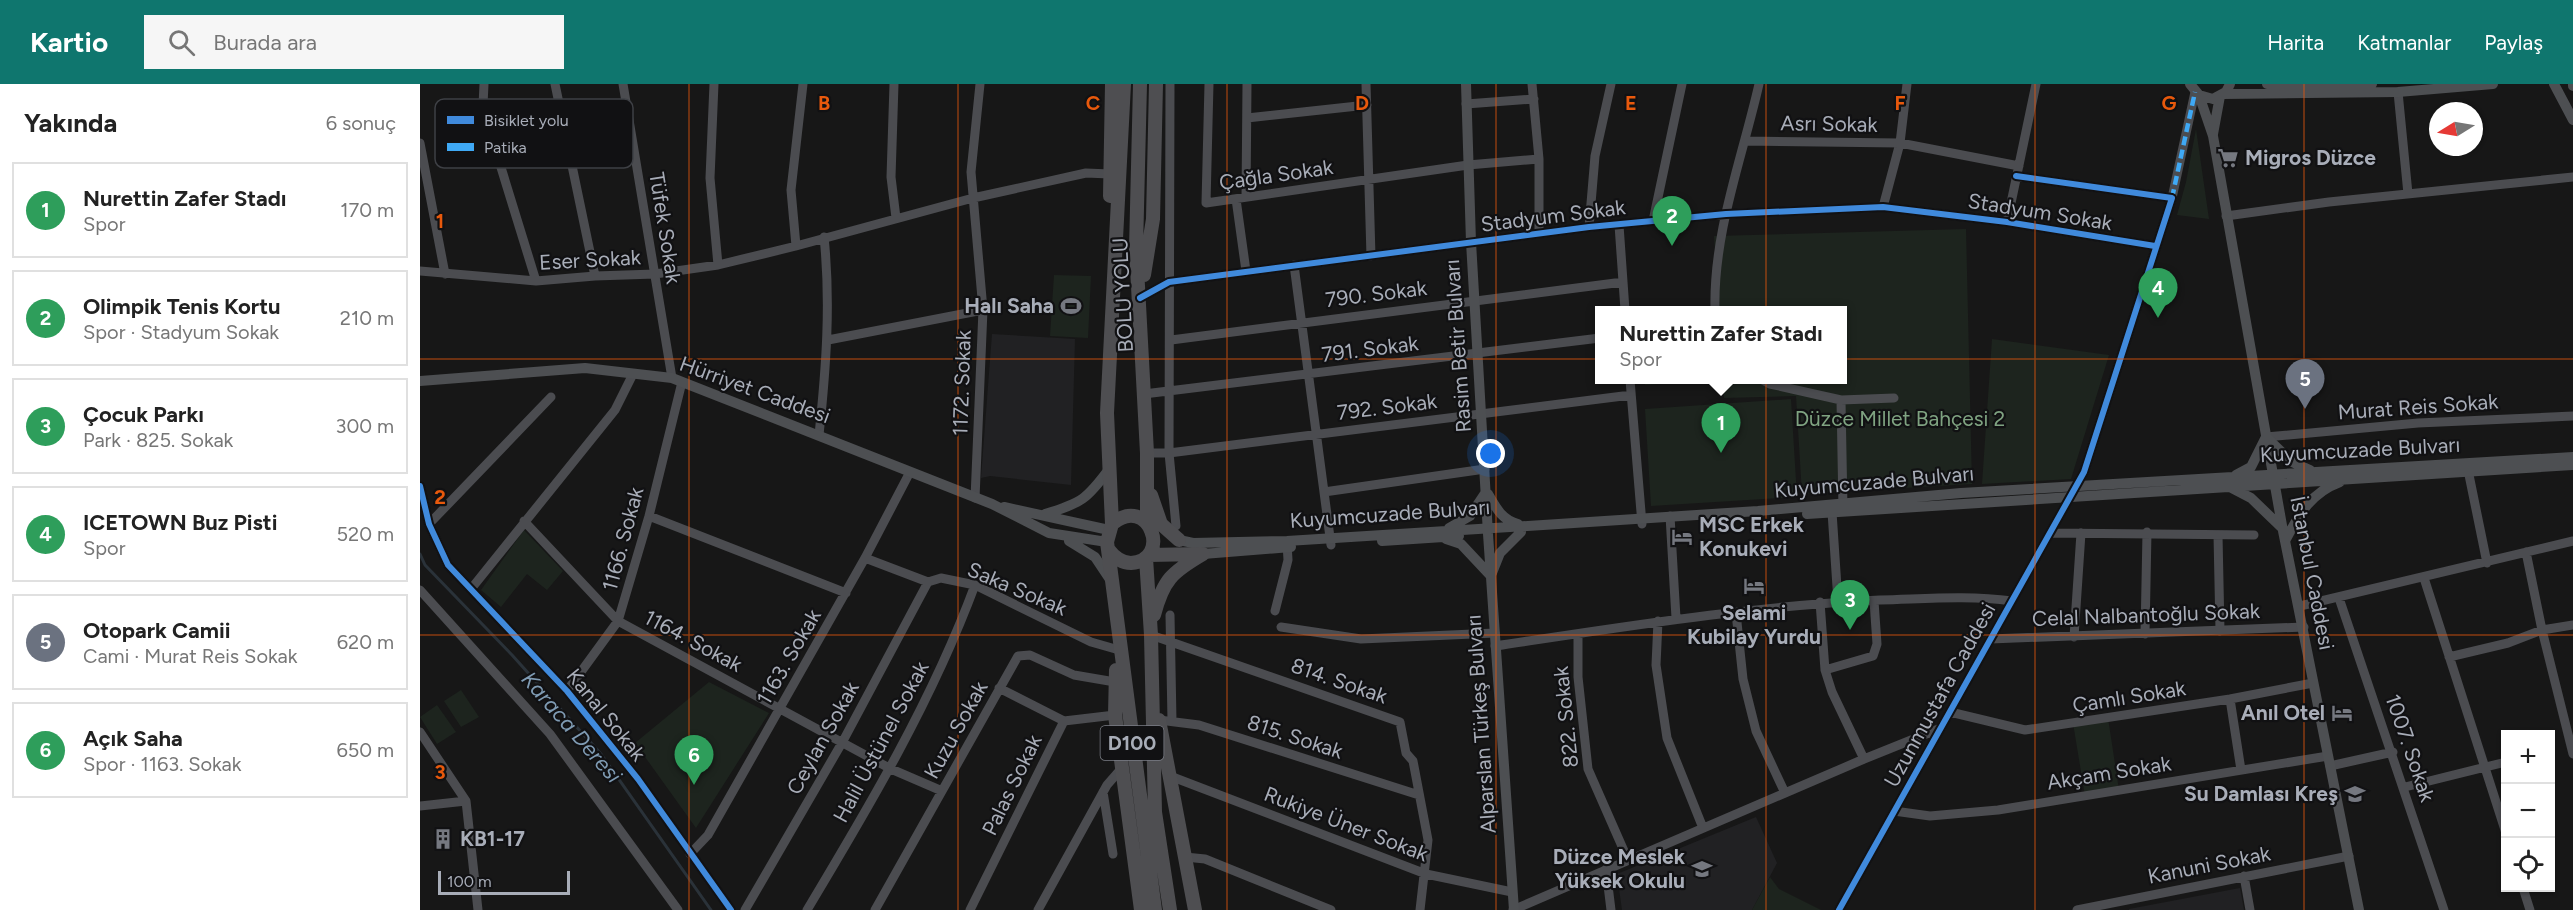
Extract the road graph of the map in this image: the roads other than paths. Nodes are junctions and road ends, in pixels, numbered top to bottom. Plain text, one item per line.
1 (484, 84) edge
2 (555, 84) edge
3 (623, 84) edge
4 (714, 84) edge
5 (803, 84) edge
6 (894, 84) edge
7 (980, 84) edge
8 (1112, 84) edge
9 (1124, 84) edge
10 (1140, 84) edge
11 (1155, 84) edge
12 (1170, 84) edge
13 (1209, 84) edge
14 (1247, 84) edge
15 (1366, 84) edge
16 (1466, 84) edge
17 (1532, 84) edge
18 (1611, 84) edge
19 (1682, 84) edge
20 (1758, 84) edge
21 (1907, 84) edge
22 (2036, 84) edge
23 (2230, 84) edge
24 (2267, 84) edge
25 (2372, 84) edge
26 (2493, 84) edge
27 (2554, 84) edge
28 (2563, 84) edge
29 (2194, 90) edge
30 (2398, 92) junction
31 (2222, 95) junction
32 (483, 99) edge
33 (558, 99) edge
34 (626, 99) edge
35 (1534, 99) junction
36 (1466, 104) junction
37 (1367, 105) junction
38 (1247, 118) junction
39 (2573, 120) edge
40 (2213, 136) junction
41 (1746, 141) junction
42 (420, 143) edge
43 (633, 143) edge
44 (1900, 143) junction
45 (1539, 159) junction
46 (1468, 165) junction
47 (2019, 166) junction
48 (501, 168) edge
49 (572, 168) edge
50 (1110, 174) junction
51 (2016, 176) junction
52 (2573, 177) edge
53 (1369, 180) junction
54 (2408, 194) junction
55 (973, 198) junction
56 (1241, 198) junction
57 (2172, 198) junction
58 (1882, 207) junction
59 (1726, 214) junction
60 (2226, 216) junction
61 (896, 218) junction
62 (1653, 221) junction
63 (2007, 222) junction
64 (1619, 225) junction
65 (1589, 227) junction
66 (1539, 233) junction
67 (824, 237) junction
68 (1471, 242) junction
69 (796, 246) junction
70 (2155, 246) junction
71 (1371, 256) junction
72 (718, 265) junction
73 (1294, 265) junction
74 (420, 271) edge
75 (1246, 272) junction
76 (445, 274) junction
77 (655, 274) junction
78 (595, 276) junction
79 (536, 281) junction
80 (1169, 282) junction
81 (1623, 282) junction
82 (1140, 298) junction
83 (1475, 300) junction
84 (1625, 306) edge
85 (1715, 306) edge
86 (983, 310) junction
87 (1301, 322) junction
88 (1110, 334) junction
89 (1595, 339) edge
90 (828, 340) junction
91 (1171, 340) junction
92 (1478, 354) junction
93 (633, 374) junction
94 (1308, 375) junction
95 (677, 380) junction
96 (420, 381) edge
97 (1630, 384) edge
98 (1770, 384) edge
99 (1171, 392) junction
100 (1144, 394) junction
101 (1631, 394) junction
102 (551, 396) dead end
103 (1894, 398) dead end
104 (1841, 400) junction
105 (1482, 413) junction
106 (2573, 416) edge
107 (1316, 434) junction
108 (819, 435) junction
109 (2266, 437) junction
110 (1147, 453) junction
111 (1169, 453) junction
112 (2573, 457) edge
113 (2573, 465) edge
114 (1110, 467) junction
115 (1485, 469) junction
116 (2468, 470) junction
117 (910, 472) junction
118 (2313, 472) junction
119 (2353, 478) junction
120 (2273, 479) junction
121 (2230, 482) junction
122 (1148, 484) junction
123 (420, 486) edge
124 (1324, 492) junction
125 (1486, 492) junction
126 (2072, 492) junction
127 (975, 498) junction
128 (992, 504) junction
129 (1839, 509) junction
130 (1044, 514) junction
131 (649, 516) junction
132 (1670, 519) junction
133 (524, 521) junction
134 (1642, 521) junction
135 (1147, 523) junction
136 (429, 524) junction
137 (2282, 528) junction
138 (1522, 529) junction
139 (1488, 531) junction
140 (2147, 532) junction
141 (1049, 533) junction
142 (1178, 533) junction
143 (2051, 533) junction
144 (2081, 533) junction
145 (1443, 534) junction
146 (2218, 535) junction
147 (2254, 535) dead end
148 (1109, 536) junction
149 (1153, 536) junction
150 (1330, 541) junction
151 (2285, 541) junction
152 (2573, 541) edge
153 (1288, 544) junction
154 (2526, 552) junction
155 (1203, 554) junction
156 (1147, 556) junction
157 (865, 558) junction
158 (2487, 563) junction
159 (1491, 576) junction
160 (2424, 578) junction
161 (928, 582) junction
162 (975, 585) junction
163 (1114, 586) junction
164 (471, 589) junction
165 (420, 590) edge
166 (846, 593) junction
167 (2339, 598) junction
168 (1874, 601) junction
169 (2012, 601) junction
170 (1820, 602) junction
171 (1838, 602) junction
172 (2300, 606) junction
173 (1275, 611) dead end
174 (1736, 613) junction
175 (1170, 615) dead end
176 (1676, 618) junction
177 (618, 621) junction
178 (1658, 621) junction
179 (2573, 625) edge
180 (1281, 627) dead end
181 (2304, 627) junction
182 (2542, 630) junction
183 (1151, 631) junction
184 (2220, 631) junction
185 (1495, 633) junction
186 (1578, 634) junction
187 (2145, 634) junction
188 (2074, 637) junction
189 (1990, 639) junction
190 (1171, 641) junction
191 (1496, 646) junction
192 (1119, 650) junction
193 (2449, 657) junction
194 (1825, 670) junction
195 (1152, 681) junction
196 (1115, 682) junction
197 (2313, 683) junction
198 (999, 688) junction
199 (567, 691) junction
200 (2230, 699) junction
201 (780, 708) junction
202 (1950, 712) junction
203 (1115, 715) junction
204 (1064, 721) junction
205 (1166, 721) junction
206 (1941, 728) junction
207 (2569, 728) edge
208 (420, 732) edge
209 (843, 741) junction
210 (2393, 752) junction
211 (2573, 754) edge
212 (1863, 759) junction
213 (2329, 760) junction
214 (2501, 763) edge
215 (2484, 768) junction
216 (891, 769) junction
217 (1120, 770) junction
218 (2241, 770) junction
219 (1170, 776) junction
220 (2405, 787) junction
221 (942, 791) junction
222 (1103, 792) junction
223 (1785, 793) junction
224 (1419, 795) junction
225 (466, 801) junction
226 (420, 806) edge
227 (1894, 811) junction
228 (2501, 821) edge
229 (1703, 828) junction
230 (1113, 854) dead end
231 (690, 855) junction
232 (2349, 856) junction
233 (1185, 857) junction
234 (1628, 860) junction
235 (1606, 869) junction
236 (1426, 874) junction
237 (2244, 876) junction
238 (1512, 892) junction
239 (2524, 892) edge
240 (478, 910) edge
241 (678, 910) edge
242 (731, 910) edge
243 (745, 910) edge
244 (807, 910) edge
245 (875, 910) edge
246 (970, 910) edge
247 (1038, 910) edge
248 (1141, 910) edge
249 (1155, 910) edge
250 (1170, 910) edge
251 (1195, 910) edge
252 (1331, 910) edge
253 (1420, 910) edge
254 (1513, 910) edge
255 (1611, 910) edge
256 (1839, 910) edge
257 (2077, 910) edge
258 (2250, 910) edge
259 (2359, 910) edge
260 (2444, 910) edge
261 (2530, 910) edge

1 - 32 street
2 - 33 street
3 - 34 street, Tüfek Sokak
4 - 72 street
5 - 69 street
6 - 61 street
7 - 55 street, 1172. Sokak
8 - 50 highway
9 - 88 highway
10 - 82 highway, BOLU YOLU
11 - 82 highway
12 - 80 street
13 - 56 street, Çağla Sokak
14 - 38 street
15 - 37 street
16 - 36 main road, Rasim Betir Bulvarı
17 - 35 street
18 - 65 street
19 - 62 street
20 - 41 street
21 - 44 street
22 - 47 street
23 - 31 main road
24 - 25 main road
26 - 30 main road
27 - 28 main road
27 - 39 main road
29 - 31 main road
29 - 40 main road
29 - 57 street, Uzunmustafa Caddesi
30 - 31 main road
30 - 54 street
31 - 40 main road
35 - 36 street
35 - 45 street
36 - 46 main road, Rasim Betir Bulvarı
37 - 38 street
37 - 53 street
38 - 56 street
40 - 60 main road, İstanbul Caddesi
41 - 44 street, Asrı Sokak
41 - 59 street
42 - 76 street
43 - 77 street, Tüfek Sokak
44 - 47 street, Asrı Sokak
44 - 58 street
45 - 46 street, Çağla Sokak
45 - 66 street
46 - 53 street, Çağla Sokak
46 - 68 main road, Rasim Betir Bulvarı
47 - 51 street
48 - 79 street
49 - 78 street
50 - 55 street, Eser Sokak
50 - 88 highway
51 - 57 street
51 - 63 street
52 - 54 street
53 - 56 street, Çağla Sokak
53 - 71 street
54 - 60 street
55 - 61 street, Eser Sokak
55 - 86 street, 1172. Sokak
56 - 75 street
57 - 70 street, Uzunmustafa Caddesi
58 - 59 street, Stadyum Sokak
58 - 63 street, Stadyum Sokak
59 - 62 street, Stadyum Sokak
59 - 85 street
60 - 109 main road, İstanbul Caddesi
61 - 67 street, Eser Sokak
62 - 64 street, Stadyum Sokak
63 - 70 street, Stadyum Sokak
64 - 65 street, Stadyum Sokak
64 - 81 street
65 - 66 street, Stadyum Sokak
66 - 68 street, Stadyum Sokak
67 - 69 street, Eser Sokak
67 - 90 street
68 - 71 street, Stadyum Sokak
68 - 83 main road, Rasim Betir Bulvarı
69 - 72 street, Eser Sokak
70 - 126 street, Uzunmustafa Caddesi
71 - 73 street, Stadyum Sokak
72 - 77 street, Eser Sokak
73 - 75 street, Stadyum Sokak
73 - 87 street
74 - 76 street, Eser Sokak
75 - 80 street, Stadyum Sokak
76 - 79 street, Eser Sokak
77 - 78 street, Eser Sokak
77 - 95 street, Tüfek Sokak
78 - 79 street, Eser Sokak
80 - 82 street
80 - 91 street
81 - 83 street, 790. Sokak
81 - 84 street
82 - 100 highway, BOLU YOLU
83 - 87 street, 790. Sokak
83 - 92 main road, Rasim Betir Bulvarı
86 - 90 street
86 - 127 street, 1172. Sokak
87 - 91 street, 790. Sokak
87 - 94 street
88 - 114 highway
89 - 92 street, 791. Sokak
90 - 108 street
91 - 99 street
92 - 94 street, 791. Sokak
92 - 105 main road, Rasim Betir Bulvarı
93 - 95 main road, Hürriyet Caddesi
93 - 96 main road, Hürriyet Caddesi
93 - 133 street
94 - 99 street, 791. Sokak
94 - 107 street
95 - 108 main road, Hürriyet Caddesi
95 - 131 street, 1166. Sokak
97 - 101 street
98 - 104 street
99 - 100 street, 791. Sokak
99 - 111 street
100 - 110 highway, BOLU YOLU
101 - 105 street, 792. Sokak
101 - 134 street
102 - 136 street
103 - 104 street
104 - 129 street
105 - 107 street, 792. Sokak
105 - 115 main road, Rasim Betir Bulvarı
106 - 109 street, Murat Reis Sokak
107 - 111 street, 792. Sokak
107 - 124 street
108 - 117 main road, Hürriyet Caddesi
109 - 118 main road
109 - 120 main road, İstanbul Caddesi
109 - 121 main road
110 - 111 street, 792. Sokak
110 - 122 highway, BOLU YOLU
111 - 142 street
112 - 118 main road, Kuyumcuzade Bulvarı
113 - 116 main road, Kuyumcuzade Bulvarı
114 - 130 main road
114 - 148 highway
115 - 124 street
115 - 125 main road, Rasim Betir Bulvarı
116 - 119 main road, Kuyumcuzade Bulvarı
116 - 158 street
117 - 127 main road, Hürriyet Caddesi
117 - 157 street, 1163. Sokak
118 - 120 main road, Kuyumcuzade Bulvarı
119 - 120 main road, Kuyumcuzade Bulvarı
119 - 151 main road
120 - 121 main road, Kuyumcuzade Bulvarı
120 - 137 main road, İstanbul Caddesi
121 - 126 main road, Kuyumcuzade Bulvarı
121 - 137 main road
122 - 135 highway, BOLU YOLU
122 - 142 highway
123 - 136 street, Kanal Sokak
124 - 150 street
125 - 138 main road
125 - 139 main road, Rasim Betir Bulvarı
125 - 145 main road
126 - 129 main road, Kuyumcuzade Bulvarı
126 - 143 street, Uzunmustafa Caddesi
127 - 128 main road, Hürriyet Caddesi
128 - 130 main road, Hürriyet Caddesi
128 - 141 main road, Hürriyet Caddesi
129 - 132 main road, Kuyumcuzade Bulvarı
129 - 171 street
130 - 148 main road, Hürriyet Caddesi
131 - 166 street
131 - 177 street, 1166. Sokak
132 - 134 main road, Kuyumcuzade Bulvarı
132 - 176 street
133 - 164 street
133 - 177 street, 1164. Sokak
134 - 138 main road, Kuyumcuzade Bulvarı
135 - 148 highway
135 - 149 highway
136 - 164 street, Kanal Sokak
137 - 151 main road, İstanbul Caddesi
138 - 139 main road, Kuyumcuzade Bulvarı
138 - 159 main road
139 - 145 main road, Kuyumcuzade Bulvarı
139 - 159 main road, Alparslan Türkeş Bulvarı
140 - 144 street
140 - 146 street
140 - 187 street
141 - 148 main road, Hürriyet Caddesi
141 - 163 main road
142 - 149 highway
142 - 153 main road, Kuyumcuzade Bulvarı
143 - 144 street
143 - 169 street, Uzunmustafa Caddesi
144 - 188 street
145 - 150 main road, Kuyumcuzade Bulvarı
145 - 159 main road
146 - 147 street
146 - 184 street
148 - 156 highway
148 - 163 highway, D100
149 - 156 highway, D100
150 - 153 main road, Kuyumcuzade Bulvarı
151 - 172 main road, İstanbul Caddesi
152 - 154 street
153 - 155 main road, Kuyumcuzade Bulvarı
153 - 173 street
154 - 158 street
154 - 182 street
155 - 156 highway
155 - 183 highway
156 - 183 highway, D100
157 - 161 street, Saka Sokak
157 - 166 street, 1163. Sokak
158 - 160 street
159 - 185 main road, Alparslan Türkeş Bulvarı
160 - 167 street
160 - 193 street
161 - 162 street, Saka Sokak
161 - 209 street, Ceylan Sokak
162 - 192 street, Saka Sokak
162 - 216 street, Halil Üstünel Sokak
163 - 192 highway, D100
164 - 199 street, Kanal Sokak
165 - 241 street
166 - 201 street, 1163. Sokak
167 - 172 street
167 - 210 street, 1007. Sokak
168 - 169 street
168 - 171 street
168 - 194 street
169 - 189 street, Uzunmustafa Caddesi
170 - 171 street
170 - 174 street
170 - 194 street
172 - 181 main road, İstanbul Caddesi
174 - 176 street
174 - 223 street
175 - 190 street
176 - 178 street
177 - 199 street, 1166. Sokak
177 - 201 street, 1164. Sokak
178 - 186 street
178 - 229 street
179 - 182 street
180 - 185 street
181 - 184 street, Celal Nalbantoğlu Sokak
181 - 197 main road, İstanbul Caddesi
182 - 193 street
182 - 207 street
183 - 190 street, 814. Sokak
183 - 195 highway, D100
184 - 187 street, Celal Nalbantoğlu Sokak
185 - 191 main road, Alparslan Türkeş Bulvarı
186 - 191 street
186 - 234 street, 822. Sokak
187 - 188 street, Celal Nalbantoğlu Sokak
188 - 189 street, Celal Nalbantoğlu Sokak
189 - 202 street, Uzunmustafa Caddesi
190 - 205 street
190 - 224 street, 814. Sokak
191 - 238 main road, Alparslan Türkeş Bulvarı
192 - 196 highway
192 - 249 highway, D100
193 - 215 street
194 - 212 street
195 - 205 highway
195 - 250 highway, D100
196 - 198 street, Kuzu Sokak
196 - 203 highway
197 - 200 street, Çamlı Sokak
197 - 213 main road, İstanbul Caddesi
198 - 204 street
198 - 221 street, Kuzu Sokak
199 - 231 street, Kanal Sokak
200 - 202 street, Çamlı Sokak
200 - 218 street
201 - 209 street, 1164. Sokak
201 - 231 street, 1163. Sokak
202 - 206 street, Uzunmustafa Caddesi
203 - 204 street, Palas Sokak
203 - 217 highway
204 - 246 street, Palas Sokak
205 - 219 highway
205 - 224 street, 815. Sokak
206 - 212 street
206 - 227 street, Uzunmustafa Caddesi
207 - 211 street
208 - 225 street
209 - 216 street, 1164. Sokak
209 - 243 street, Ceylan Sokak
210 - 213 street, Akçam Sokak
210 - 220 street, 1007. Sokak
212 - 223 street
213 - 218 street, Akçam Sokak
213 - 232 main road, İstanbul Caddesi
214 - 215 street
215 - 220 street
215 - 228 street
216 - 221 street, 1164. Sokak
216 - 244 street, Halil Üstünel Sokak
217 - 222 street
217 - 248 highway
218 - 227 street, Akçam Sokak
219 - 233 highway
219 - 236 street, Rukiye Üner Sokak
220 - 260 street, 1007. Sokak
221 - 245 street, Kuzu Sokak
222 - 230 street
222 - 247 street
223 - 229 street
224 - 236 street, 814. Sokak
225 - 226 street
225 - 240 street
227 - 256 street, Uzunmustafa Caddesi
229 - 234 street
231 - 242 street, Kanal Sokak
232 - 237 street, Kanuni Sokak
232 - 259 main road, İstanbul Caddesi
233 - 251 highway
233 - 252 street
234 - 235 street
235 - 254 street
235 - 255 street
236 - 238 street, Rukiye Üner Sokak
236 - 253 street, 814. Sokak
237 - 257 street, Kanuni Sokak
237 - 258 street
238 - 254 main road, Alparslan Türkeş Bulvarı
239 - 261 street

